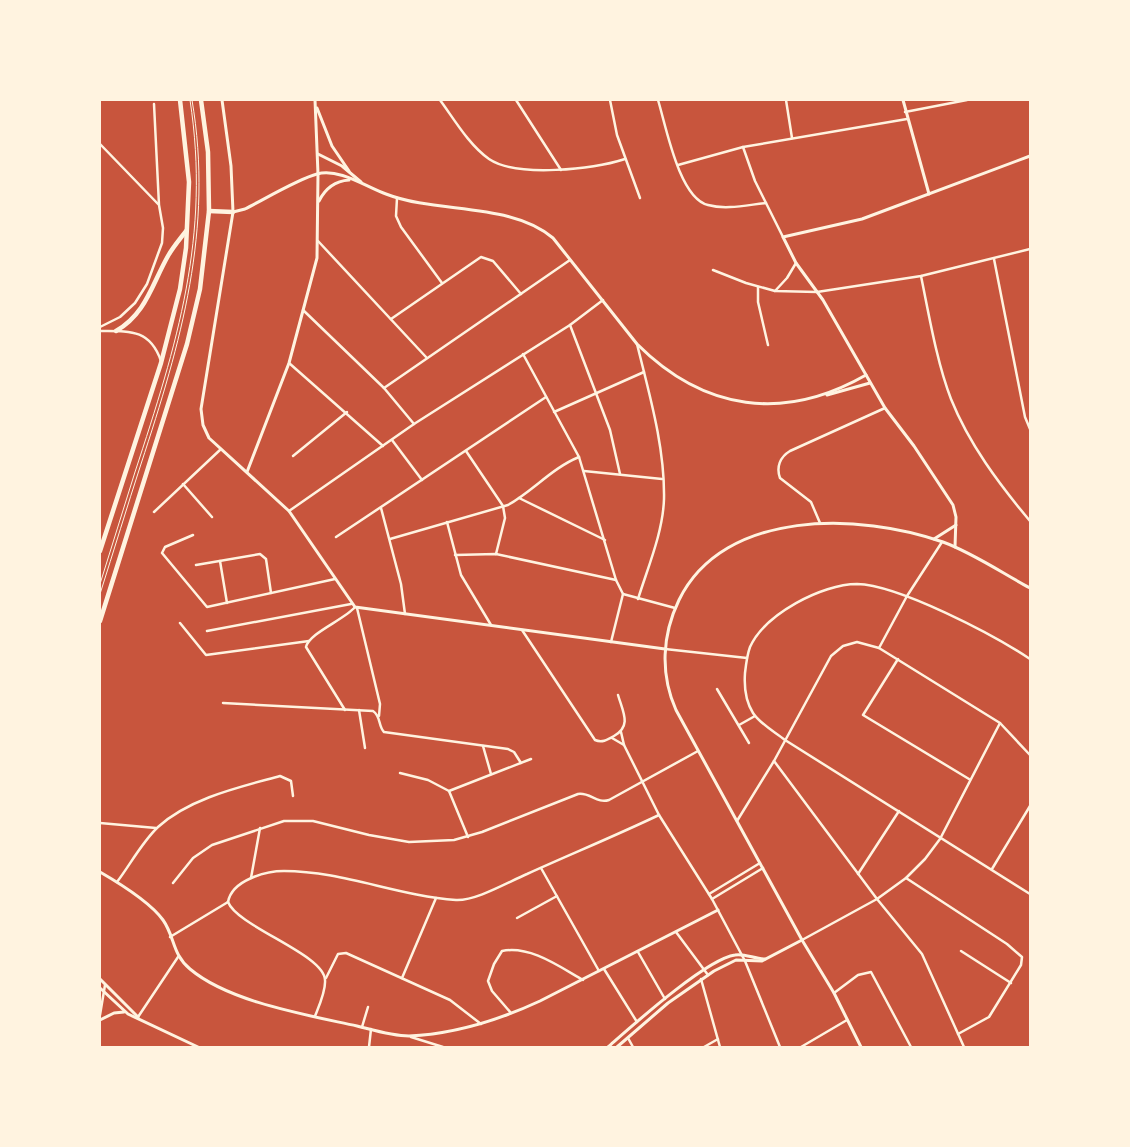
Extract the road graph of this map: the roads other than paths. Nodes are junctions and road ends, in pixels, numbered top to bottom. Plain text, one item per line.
1 (180, 100) edge
2 (191, 100) edge
3 (201, 100) edge
4 (222, 100) edge
5 (440, 100) edge
6 (516, 100) edge
7 (610, 100) edge
8 (658, 100) edge
9 (786, 100) edge
10 (903, 100) edge
11 (967, 100) edge
12 (315, 101) edge
13 (154, 104) dead end
14 (905, 112) junction
15 (907, 119) junction
16 (792, 138) junction
17 (100, 144) edge
18 (743, 147) junction
19 (318, 154) junction
20 (1030, 156) edge
21 (625, 159) junction
22 (678, 165) junction
23 (561, 170) junction
24 (350, 171) junction
25 (318, 174) junction
26 (352, 179) junction
27 (362, 183) junction
28 (929, 194) junction
29 (397, 198) junction
30 (640, 198) dead end
31 (766, 203) junction
32 (318, 204) junction
33 (159, 205) junction
34 (210, 211) junction
35 (233, 212) junction
36 (187, 230) junction
37 (783, 237) junction
38 (318, 241) junction
39 (1030, 249) edge
40 (994, 259) junction
41 (570, 260) junction
42 (796, 263) junction
43 (713, 270) dead end
44 (921, 276) junction
45 (442, 283) junction
46 (758, 287) junction
47 (774, 291) junction
48 (817, 292) junction
49 (521, 294) junction
50 (602, 300) junction
51 (303, 310) junction
52 (391, 319) junction
53 (570, 325) junction
54 (100, 327) edge
55 (100, 331) edge
56 (116, 331) junction
57 (637, 344) junction
58 (768, 345) dead end
59 (523, 354) junction
60 (426, 357) junction
61 (161, 363) junction
62 (290, 363) junction
63 (644, 372) junction
64 (866, 375) junction
65 (870, 383) junction
66 (384, 388) junction
67 (596, 393) junction
68 (546, 397) junction
69 (819, 397) junction
70 (886, 408) junction
71 (347, 412) junction
72 (554, 412) junction
73 (414, 424) junction
74 (1030, 429) edge
75 (392, 440) junction
76 (382, 446) junction
77 (221, 449) junction
78 (466, 451) junction
79 (293, 456) dead end
80 (579, 457) junction
81 (584, 471) junction
82 (247, 472) junction
83 (620, 474) junction
84 (662, 479) junction
85 (422, 480) junction
86 (183, 484) junction
87 (519, 498) junction
88 (503, 506) junction
89 (381, 508) junction
90 (289, 511) junction
91 (154, 512) dead end
92 (212, 517) dead end
93 (1030, 521) edge
94 (447, 522) junction
95 (820, 522) junction
96 (956, 524) junction
97 (193, 535) dead end
98 (336, 537) dead end
99 (390, 539) junction
100 (934, 539) junction
101 (605, 540) junction
102 (942, 542) junction
103 (955, 547) junction
104 (100, 551) edge
105 (496, 554) junction
106 (455, 555) junction
107 (220, 560) junction
108 (196, 565) dead end
109 (336, 579) junction
110 (616, 580) junction
111 (100, 584) edge
112 (1030, 588) edge
113 (100, 594) edge
114 (272, 594) junction
115 (623, 594) junction
116 (906, 596) junction
117 (638, 599) junction
118 (227, 604) junction
119 (351, 604) junction
120 (356, 608) junction
121 (675, 608) junction
122 (405, 614) junction
123 (100, 621) edge
124 (180, 623) dead end
125 (492, 626) junction
126 (522, 630) junction
127 (207, 631) dead end
128 (309, 641) junction
129 (611, 642) junction
130 (879, 648) junction
131 (665, 649) junction
132 (747, 658) junction
133 (898, 659) junction
134 (1030, 659) edge
135 (718, 689) dead end
136 (618, 695) dead end
137 (223, 704) dead end
138 (345, 710) junction
139 (359, 710) junction
140 (755, 716) junction
141 (379, 717) junction
142 (1000, 723) junction
143 (738, 725) junction
144 (621, 732) junction
145 (612, 738) junction
146 (785, 740) junction
147 (749, 744) dead end
148 (624, 745) junction
149 (483, 746) junction
150 (365, 748) dead end
151 (698, 750) junction
152 (1030, 755) edge
153 (531, 759) dead end
154 (774, 760) junction
155 (521, 763) junction
156 (400, 773) dead end
157 (491, 774) junction
158 (969, 779) junction
159 (642, 782) junction
160 (448, 790) junction
161 (293, 796) dead end
162 (1030, 806) edge
163 (899, 811) junction
164 (659, 815) junction
165 (737, 821) junction
166 (100, 823) edge
167 (156, 828) junction
168 (260, 828) junction
169 (468, 837) junction
170 (940, 838) junction
171 (760, 863) junction
172 (541, 868) junction
173 (763, 868) junction
174 (992, 870) junction
175 (100, 872) edge
176 (858, 874) junction
177 (251, 878) junction
178 (906, 878) junction
179 (117, 882) junction
180 (173, 883) dead end
181 (709, 894) junction
182 (1030, 894) edge
183 (557, 896) junction
184 (436, 898) junction
185 (876, 898) junction
186 (712, 899) junction
187 (228, 902) junction
188 (718, 910) junction
189 (517, 918) dead end
190 (676, 932) junction
191 (170, 937) junction
192 (802, 940) junction
193 (961, 951) dead end
194 (638, 952) junction
195 (742, 955) junction
196 (178, 957) junction
197 (765, 959) junction
198 (745, 961) junction
199 (604, 969) junction
200 (705, 970) junction
201 (599, 972) junction
202 (708, 975) junction
203 (326, 978) junction
204 (402, 978) junction
205 (100, 979) edge
206 (701, 979) junction
207 (582, 980) junction
208 (1011, 983) junction
209 (105, 984) junction
210 (100, 988) edge
211 (104, 992) junction
212 (834, 993) junction
213 (665, 999) junction
214 (668, 1003) junction
215 (368, 1007) dead end
216 (124, 1012) junction
217 (512, 1014) junction
218 (100, 1015) edge
219 (315, 1016) junction
220 (138, 1017) junction
221 (100, 1020) edge
222 (847, 1020) junction
223 (637, 1022) junction
224 (481, 1024) junction
225 (362, 1027) junction
226 (370, 1029) junction
227 (958, 1034) junction
228 (407, 1036) junction
229 (628, 1038) junction
230 (718, 1039) junction
231 (198, 1047) edge
232 (369, 1047) edge
233 (443, 1047) edge
234 (608, 1047) edge
235 (617, 1047) edge
236 (633, 1047) edge
237 (704, 1047) edge
238 (720, 1047) edge
239 (780, 1047) edge
240 (801, 1047) edge
241 (861, 1047) edge
242 (910, 1047) edge
243 (964, 1047) edge

1 - 36 highway
2 - 111 lane
2 - 113 lane
3 - 34 highway
4 - 35 street
5 - 23 street
6 - 23 street
7 - 21 street
8 - 22 street
9 - 16 street
10 - 14 street
11 - 14 street
12 - 19 street
12 - 24 street
13 - 33 street
14 - 15 street
15 - 16 street
15 - 28 street
16 - 18 street
17 - 33 street
18 - 22 street
18 - 31 street
19 - 24 street
19 - 25 street
20 - 28 street
21 - 23 street
21 - 30 street
22 - 31 street
24 - 27 street
25 - 26 street
25 - 32 street
25 - 35 street
26 - 27 street
26 - 32 street
27 - 29 street
28 - 37 street
29 - 41 street
29 - 45 street
31 - 37 street
32 - 38 street
33 - 54 street
34 - 35 highway
34 - 123 highway
35 - 77 street
36 - 56 highway
36 - 61 highway
37 - 42 street
38 - 51 street
38 - 52 street
39 - 40 street
40 - 44 street
40 - 74 street
41 - 49 street
41 - 50 street
42 - 47 street
42 - 48 street
43 - 46 street
44 - 48 street
44 - 93 street
45 - 49 street
45 - 52 street
46 - 47 street
46 - 58 street
47 - 48 street
48 - 64 street
49 - 60 street
50 - 53 street
50 - 57 street
51 - 62 street
51 - 66 street
52 - 60 street
53 - 59 street
53 - 67 street
55 - 56 street
56 - 61 street
57 - 63 street
57 - 69 street
59 - 68 street
59 - 73 street
60 - 66 street
61 - 104 highway
62 - 71 street
62 - 82 street
63 - 67 street
63 - 84 street
64 - 65 street
64 - 69 street
65 - 69 street
65 - 70 street
66 - 73 street
67 - 72 street
67 - 83 street
68 - 72 street
68 - 78 street
70 - 95 street
70 - 96 street
71 - 76 street
71 - 79 street
72 - 80 street
73 - 75 street
75 - 76 street
75 - 85 street
76 - 90 street
77 - 82 street
77 - 86 street
78 - 85 street
78 - 88 street
80 - 81 street
80 - 87 street
81 - 83 street
81 - 101 street
82 - 90 street
83 - 84 street
84 - 117 street
85 - 89 street
86 - 91 street
86 - 92 street
87 - 88 street
87 - 101 street
88 - 94 street
88 - 105 street
89 - 98 street
89 - 99 street
90 - 109 street
94 - 99 street
94 - 106 street
95 - 100 street
95 - 121 street
96 - 100 street
96 - 103 street
97 - 118 street
99 - 122 street
100 - 102 street
101 - 110 street
102 - 103 street
102 - 116 street
103 - 112 street
105 - 106 street
105 - 110 street
106 - 125 street
107 - 108 street
107 - 114 street
107 - 118 street
109 - 114 street
109 - 119 street
110 - 115 street
114 - 118 street
115 - 117 street
115 - 129 street
116 - 130 street
116 - 132 street
116 - 134 street
117 - 121 street
119 - 120 street
119 - 127 street
120 - 122 street
120 - 128 street
120 - 141 street
121 - 131 street
122 - 125 street
124 - 128 street
125 - 126 street
126 - 129 street
126 - 145 street
128 - 138 street
129 - 131 street
130 - 133 street
130 - 146 street
131 - 132 street
131 - 151 street
132 - 140 street
133 - 142 street
133 - 158 street
135 - 143 street
136 - 144 street
137 - 138 street
138 - 139 street
139 - 141 street
139 - 150 street
140 - 143 street
140 - 146 street
141 - 149 street
142 - 152 street
142 - 158 street
143 - 147 street
144 - 145 street
144 - 148 street
145 - 148 street
146 - 154 street
146 - 163 street
148 - 159 street
149 - 155 street
149 - 157 street
151 - 159 street
151 - 165 street
153 - 155 street
154 - 165 street
154 - 176 street
155 - 157 street
156 - 160 street
157 - 160 street
158 - 170 street
159 - 164 street
159 - 169 street
160 - 169 street
161 - 167 street
162 - 174 street
163 - 170 street
163 - 176 street
164 - 172 street
164 - 181 street
165 - 171 street
166 - 167 street
167 - 179 street
168 - 169 street
168 - 177 street
168 - 180 street
170 - 174 street
170 - 178 street
171 - 173 street
171 - 181 street
172 - 183 street
172 - 184 street
173 - 186 street
173 - 192 street
174 - 182 street
175 - 179 street
176 - 185 street
177 - 184 street
177 - 187 street
178 - 185 street
178 - 208 street
179 - 191 street
181 - 186 street
183 - 189 street
183 - 201 street
184 - 204 street
185 - 192 street
185 - 227 street
186 - 188 street
187 - 191 street
187 - 203 street
188 - 190 street
188 - 195 street
190 - 194 street
190 - 200 street
191 - 196 street
192 - 197 street
192 - 212 street
193 - 208 street
194 - 199 street
194 - 213 street
195 - 197 street
195 - 198 street
195 - 200 street
196 - 219 street
196 - 220 street
197 - 198 street
198 - 202 street
198 - 239 street
199 - 201 street
199 - 223 street
200 - 202 street
200 - 213 street
201 - 207 street
202 - 206 street
203 - 204 street
203 - 219 street
204 - 224 street
205 - 209 street
206 - 214 street
206 - 230 street
207 - 217 street
207 - 217 street
208 - 227 street
209 - 211 street
209 - 220 street
210 - 211 street
211 - 216 street
211 - 218 street
212 - 222 street
212 - 242 street
213 - 214 street
213 - 223 street
214 - 229 street
215 - 225 street
216 - 220 street
216 - 221 street
217 - 224 street
219 - 225 street
220 - 231 street
222 - 240 street
222 - 241 street
223 - 234 street
224 - 228 street
225 - 226 street
226 - 228 street
226 - 232 street
227 - 243 street
228 - 233 street
229 - 235 street
229 - 236 street
230 - 237 street
230 - 238 street

